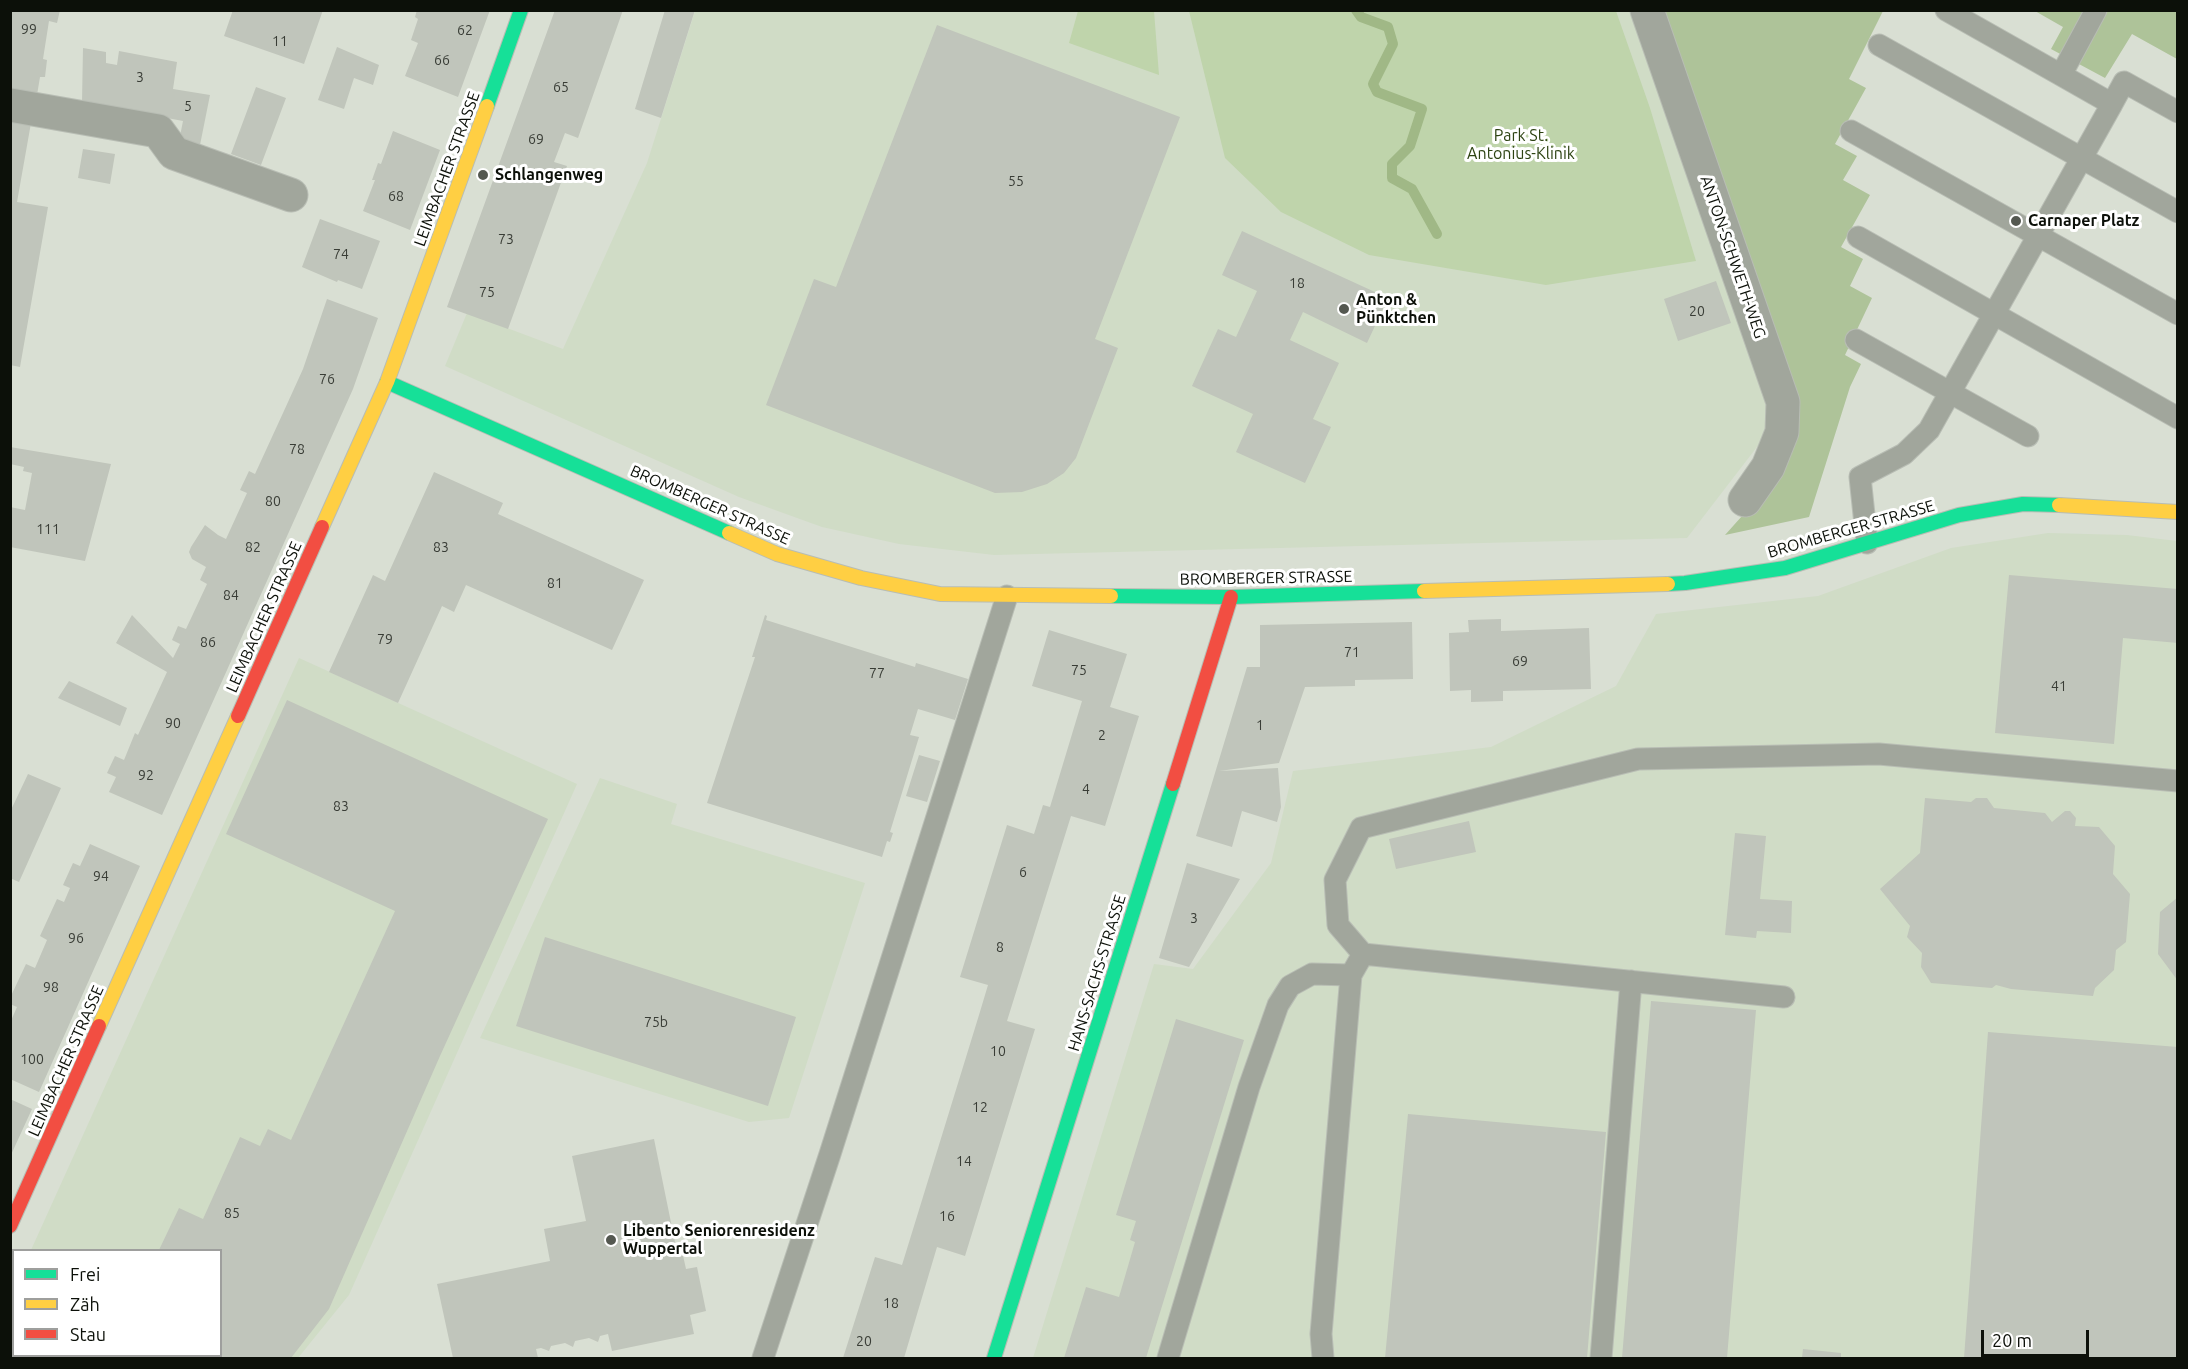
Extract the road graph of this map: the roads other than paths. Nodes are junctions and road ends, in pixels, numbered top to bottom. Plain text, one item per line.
1 (521, 10) edge
2 (1647, 10) edge
3 (1946, 10) edge
4 (2096, 10) edge
5 (1879, 45) dead end
6 (2061, 75) junction
7 (2112, 104) junction
8 (10, 105) edge
9 (2178, 112) edge
10 (1851, 131) dead end
11 (2082, 158) junction
12 (291, 195) dead end
13 (2178, 212) edge
14 (2038, 236) junction
15 (1857, 237) dead end
16 (1994, 314) junction
17 (2178, 314) edge
18 (1856, 340) dead end
19 (387, 382) junction
20 (1950, 393) junction
21 (2178, 418) edge
22 (2028, 436) dead end
23 (1745, 500) dead end
24 (2178, 512) edge
25 (1867, 543) junction
26 (1008, 596) junction
27 (1231, 597) junction
28 (2178, 781) edge
29 (1363, 954) junction
30 (1351, 975) junction
31 (1630, 981) junction
32 (1784, 997) dead end
33 (10, 1226) edge
34 (763, 1359) edge
35 (994, 1359) edge
36 (1168, 1359) edge
37 (1323, 1359) edge
38 (1601, 1359) edge

1 - 19 street, LEIMBACHER STRASSE
2 - 23 street, ANTON-SCHWETH-WEG
3 - 6 lane
4 - 6 lane
5 - 11 lane
6 - 7 lane
7 - 9 lane
7 - 11 lane
8 - 12 street
10 - 14 lane
11 - 13 lane
11 - 14 lane
14 - 16 lane
14 - 17 lane
15 - 16 lane
16 - 20 lane
16 - 21 lane
18 - 20 lane
19 - 26 street, BROMBERGER STRASSE
19 - 33 street, LEIMBACHER STRASSE
20 - 22 lane
20 - 25 lane
24 - 25 street, BROMBERGER STRASSE
25 - 27 street, BROMBERGER STRASSE
26 - 27 street, BROMBERGER STRASSE
26 - 34 lane
27 - 35 street, HANS-SACHS-STRASSE
28 - 29 lane
29 - 30 lane
29 - 31 lane
30 - 36 lane
30 - 37 lane
31 - 32 lane
31 - 38 lane

